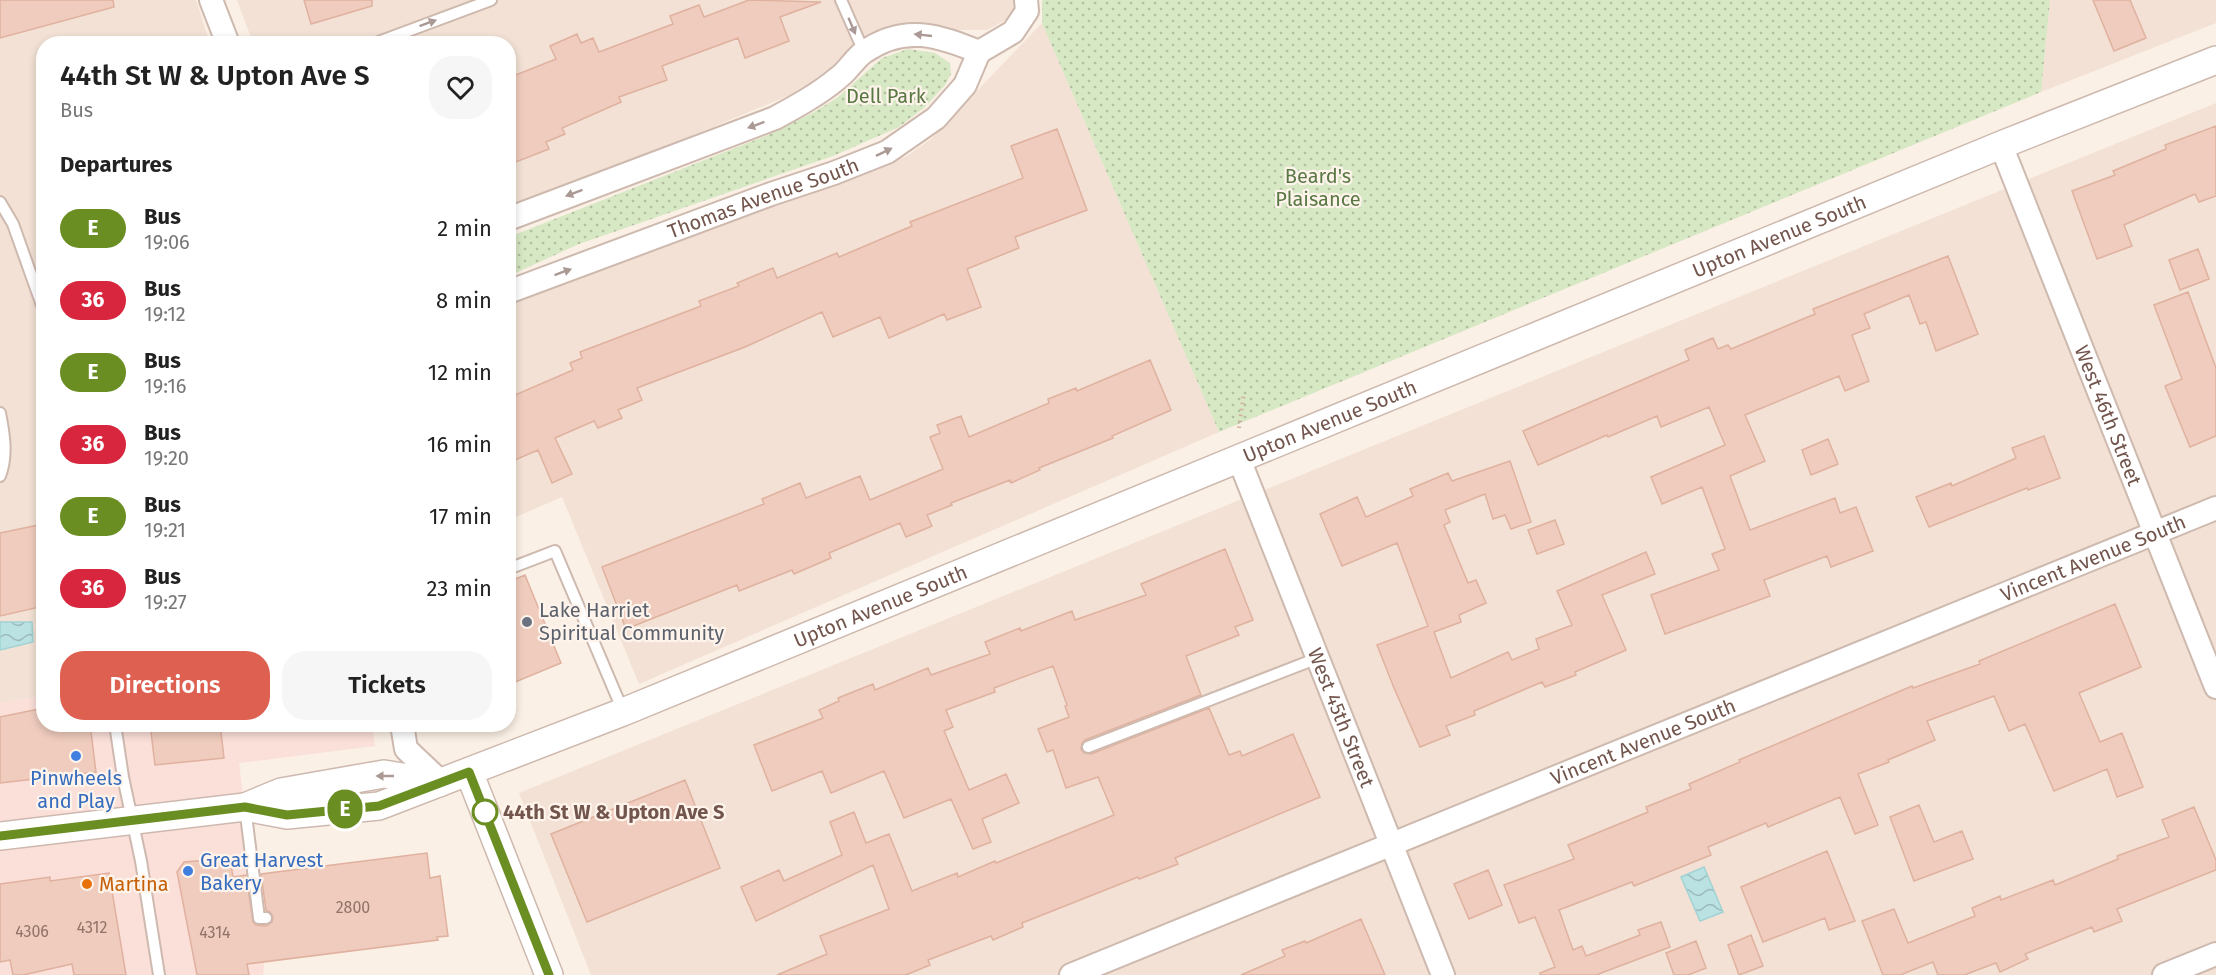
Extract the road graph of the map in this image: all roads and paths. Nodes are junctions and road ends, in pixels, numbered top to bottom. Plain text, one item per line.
1 (211, 0) edge
2 (491, 0) edge
3 (841, 0) edge
4 (1026, 6) edge
5 (225, 36) edge
6 (394, 36) edge
7 (864, 52) junction
8 (978, 52) junction
9 (2216, 60) edge
10 (2001, 145) junction
11 (0, 202) edge
12 (516, 216) edge
13 (36, 289) edge
14 (516, 289) edge
15 (1244, 393) dead end
16 (0, 413) edge
17 (1239, 428) dead end
18 (1239, 459) junction
19 (0, 476) edge
20 (2216, 508) edge
21 (2155, 533) junction
22 (516, 566) edge
23 (1318, 658) junction
24 (2216, 687) edge
25 (623, 712) junction
26 (116, 732) edge
27 (403, 732) edge
28 (1088, 747) dead end
29 (469, 772) junction
30 (442, 783) junction
31 (245, 807) junction
32 (132, 820) junction
33 (0, 836) edge
34 (1391, 844) junction
35 (266, 918) dead end
36 (2216, 954) edge
37 (159, 975) edge
38 (549, 975) edge
39 (1071, 975) edge
40 (1443, 975) edge
41 (2164, 975) edge

1 - 5 street
6 -> 2 lane
3 -> 7 lane
4 - 8 street
8 -> 7 street
7 -> 12 street
14 -> 8 street, Thomas Avenue South
9 - 10 street, Upton Avenue South
10 - 18 street, Upton Avenue South
10 - 21 street, West 46th Street
11 - 13 lane
15 - 17 path
16 - 19 lane
18 - 23 street, West 45th Street
18 - 25 street, Upton Avenue South
20 - 21 street, Vincent Avenue South
21 - 24 street, West 46th Street
21 - 34 street, Vincent Avenue South
22 - 25 lane
23 - 28 lane
23 - 34 street, West 45th Street
25 - 29 street, Upton Avenue South
26 - 32 lane
27 - 30 street
29 - 30 street, Upton Avenue South
29 - 38 street
30 - 31 street
31 - 32 street
31 - 35 lane
32 - 33 street
32 - 37 lane
34 - 39 street, Vincent Avenue South
34 - 40 street, West 45th Street
36 - 41 street

